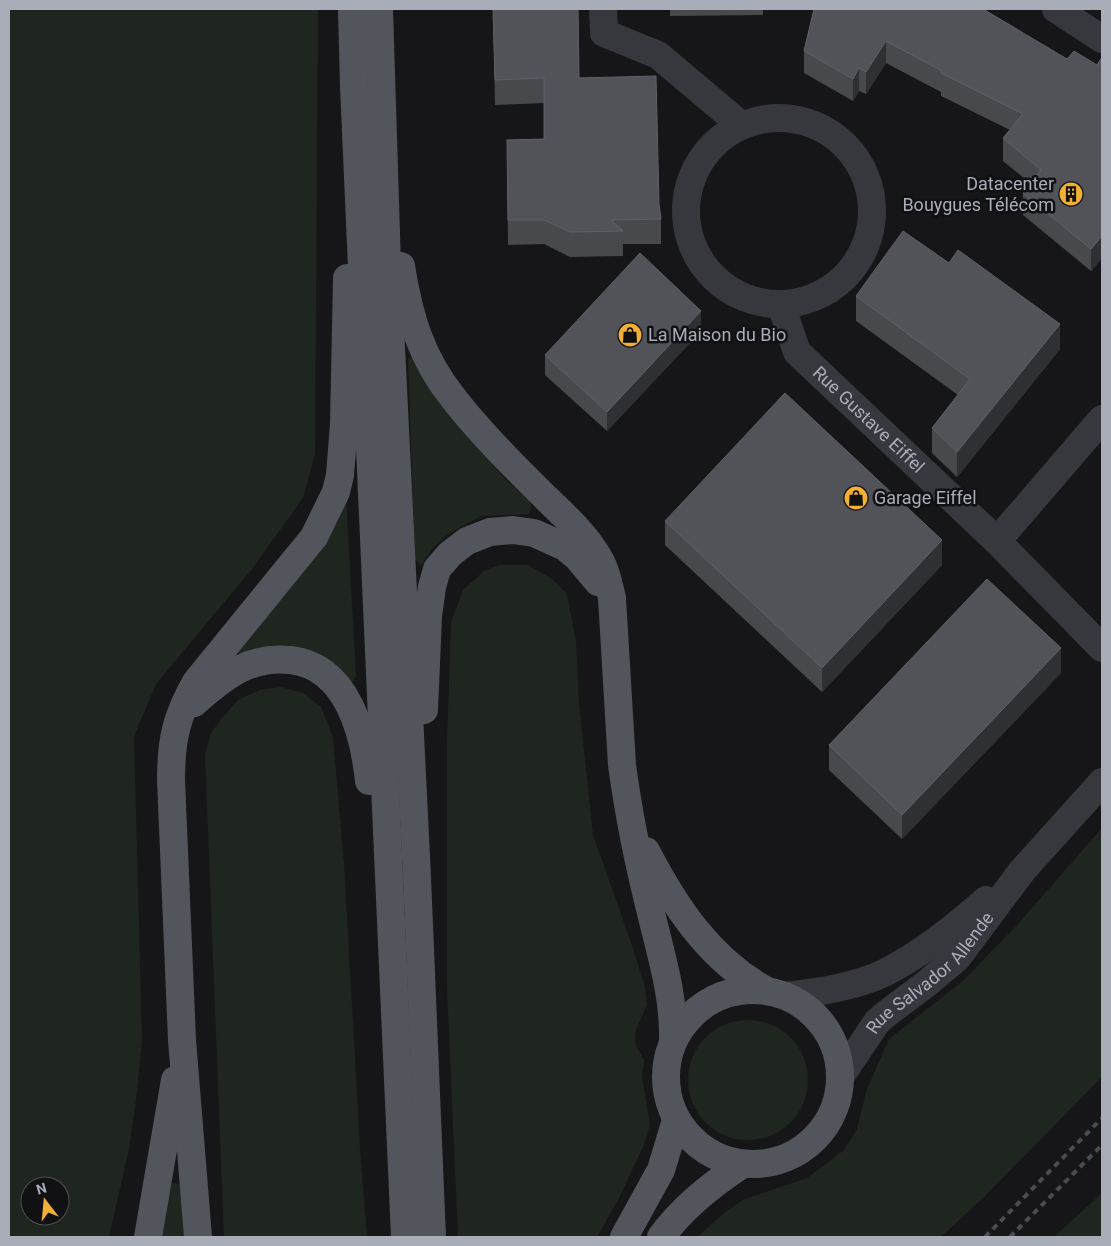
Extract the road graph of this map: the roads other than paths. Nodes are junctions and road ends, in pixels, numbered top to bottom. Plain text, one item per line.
1 (352, 9) edge
2 (379, 9) edge
3 (603, 9) edge
4 (1056, 9) edge
5 (1102, 38) edge
6 (380, 62) junction
7 (354, 87) junction
8 (741, 125) junction
9 (781, 305) junction
10 (1102, 420) edge
11 (997, 542) junction
12 (612, 614) junction
13 (1102, 648) edge
14 (180, 716) junction
15 (1102, 782) edge
16 (628, 811) junction
17 (1022, 871) junction
18 (417, 876) junction
19 (393, 987) junction
20 (776, 993) junction
21 (182, 1040) junction
22 (673, 1041) junction
23 (840, 1077) junction
24 (676, 1120) junction
25 (743, 1164) junction
26 (148, 1237) edge
27 (198, 1237) edge
28 (405, 1237) edge
29 (432, 1237) edge
30 (624, 1237) edge
31 (661, 1237) edge

1 - 7 main road
2 - 6 main road
3 - 8 street
4 - 5 street
6 - 12 main road
6 - 18 main road
7 - 14 main road
7 - 19 main road
8 - 9 street
8 - 9 street
9 - 11 street, Rue Gustave Eiffel
10 - 11 street
11 - 13 street, Rue Gustave Eiffel
12 - 16 main road
12 - 18 main road
14 - 19 main road
14 - 21 main road
15 - 17 street, Rue Salvador Allende
16 - 20 main road
16 - 22 main road
17 - 20 street, Rue Salvador Allende
17 - 23 street, Rue Salvador Allende
18 - 29 main road
19 - 28 main road
20 - 22 main road
20 - 23 main road
21 - 26 main road
21 - 27 main road
22 - 24 main road
23 - 25 main road
24 - 25 main road
24 - 30 main road
25 - 31 main road

